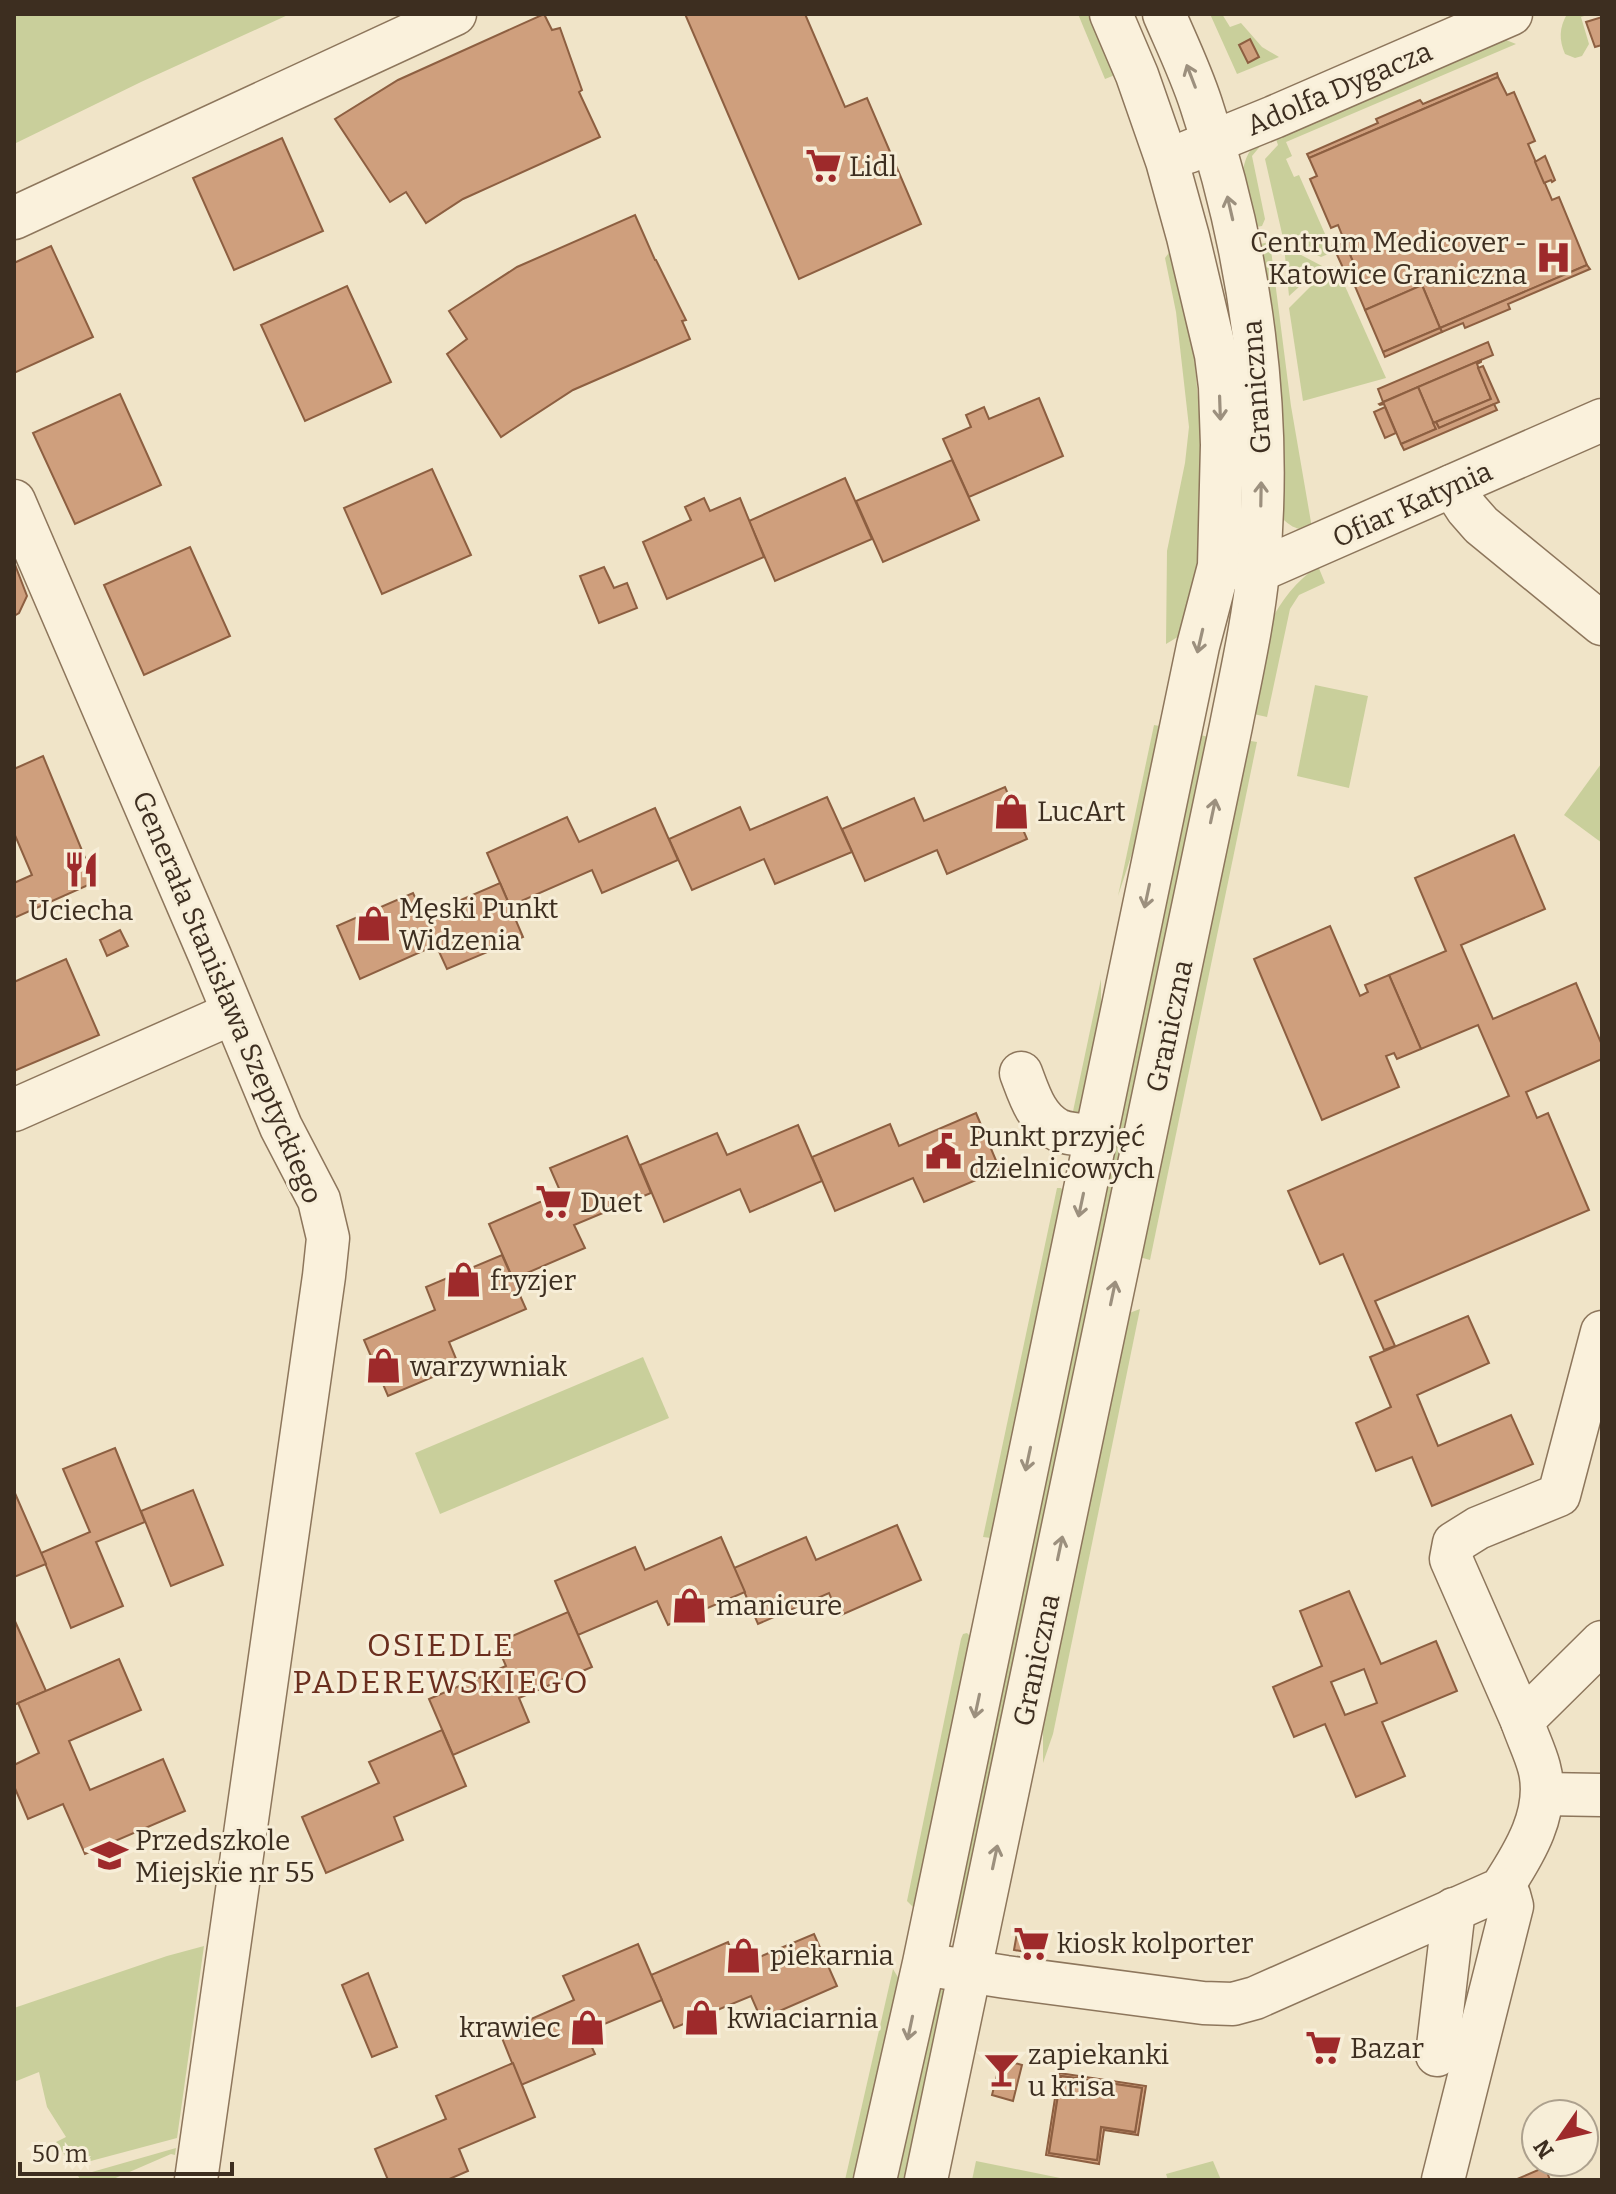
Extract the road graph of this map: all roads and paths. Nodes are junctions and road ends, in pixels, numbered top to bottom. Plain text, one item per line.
1 (455, 14) edge
2 (1111, 14) edge
3 (1164, 14) edge
4 (1511, 14) edge
5 (1212, 141) junction
6 (1167, 161) junction
7 (14, 218) edge
8 (1602, 420) edge
9 (1452, 486) junction
10 (14, 501) edge
11 (1239, 568) junction
12 (1602, 624) edge
13 (233, 1013) junction
14 (1021, 1073) dead end
15 (14, 1110) edge
16 (1096, 1136) junction
17 (1602, 1332) edge
18 (1602, 1642) edge
19 (1522, 1721) junction
20 (1602, 1793) edge
21 (1543, 1794) junction
22 (1501, 1889) junction
23 (1454, 1909) junction
24 (924, 1963) junction
25 (970, 1972) junction
26 (1437, 2055) dead end
27 (196, 2180) edge
28 (875, 2180) edge
29 (926, 2180) edge
30 (1443, 2180) edge

1 - 7 street
2 - 6 street, Graniczna
5 -> 3 street, Graniczna
4 - 5 street, Adolfa Dygacza
5 - 6 street, Adolfa Dygacza
11 -> 5 street, Graniczna
6 -> 11 street, Graniczna
8 - 9 street, Ofiar Katynia
9 - 11 street, Ofiar Katynia
9 - 12 street
10 - 13 street, Generała Stanisława Szeptyckiego
11 -> 16 street, Graniczna
25 -> 11 street, Graniczna
13 - 15 street
13 - 27 street, Generała Stanisława Szeptyckiego
14 - 16 street
16 -> 24 street, Graniczna
17 - 19 street
18 - 19 street
19 - 21 street
20 - 21 street
21 - 22 street
22 - 23 street
22 - 30 street
23 - 25 street
23 - 26 street
24 - 25 street
24 -> 28 street, Graniczna
25 - 29 street, Graniczna

